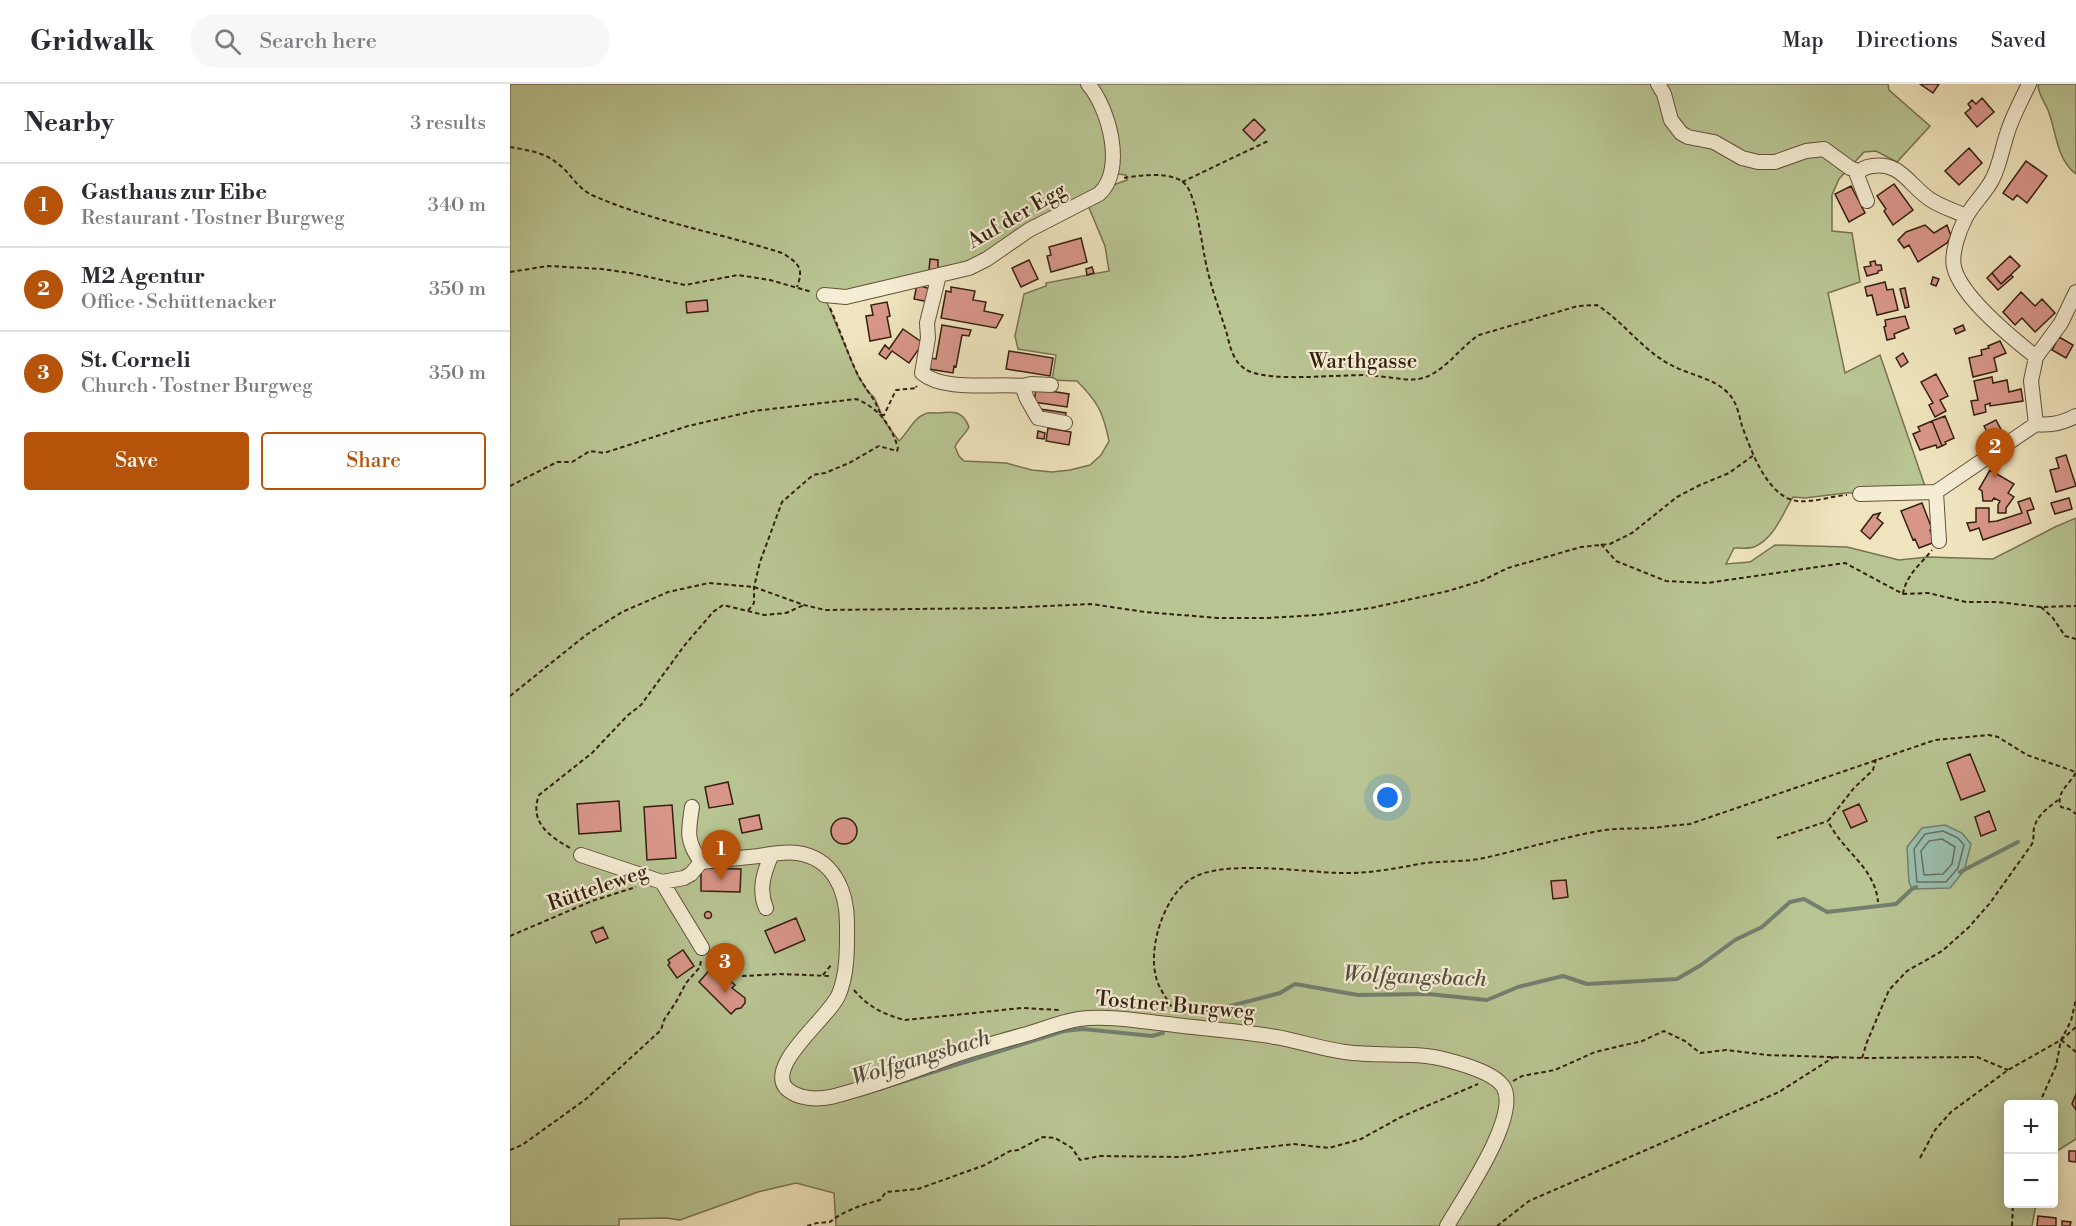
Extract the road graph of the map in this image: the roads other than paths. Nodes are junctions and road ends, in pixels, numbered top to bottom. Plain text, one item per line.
1 (1088, 84) edge
2 (1658, 84) edge
3 (2029, 84) edge
4 (1858, 171) junction
5 (1867, 201) dead end
6 (1966, 216) junction
7 (939, 275) junction
8 (2076, 292) edge
9 (824, 296) road end
10 (2036, 357) junction
11 (1051, 385) dead end
12 (1022, 386) junction
13 (2076, 416) edge
14 (1065, 423) dead end
15 (2036, 424) junction
16 (1936, 492) junction
17 (1860, 494) road end
18 (1939, 541) dead end
19 (692, 807) dead end
20 (772, 854) junction
21 (581, 855) road end
22 (702, 862) junction
23 (662, 882) junction
24 (766, 908) dead end
25 (702, 948) road end
26 (1447, 1226) edge

1 - 7 street, Auf der Egg
2 - 4 street
3 - 6 street
4 - 5 street
4 - 6 street
6 - 10 street
7 - 9 street, Auf der Egg
7 - 12 street
8 - 10 street
10 - 15 street
11 - 12 street
12 - 14 street
13 - 15 street
15 - 16 street
16 - 17 street
16 - 18 street
19 - 22 street
20 - 22 street, Tostner Burgweg
20 - 24 street
20 - 26 street, Tostner Burgweg
21 - 23 street
22 - 23 street, Tostner Burgweg
23 - 25 street

